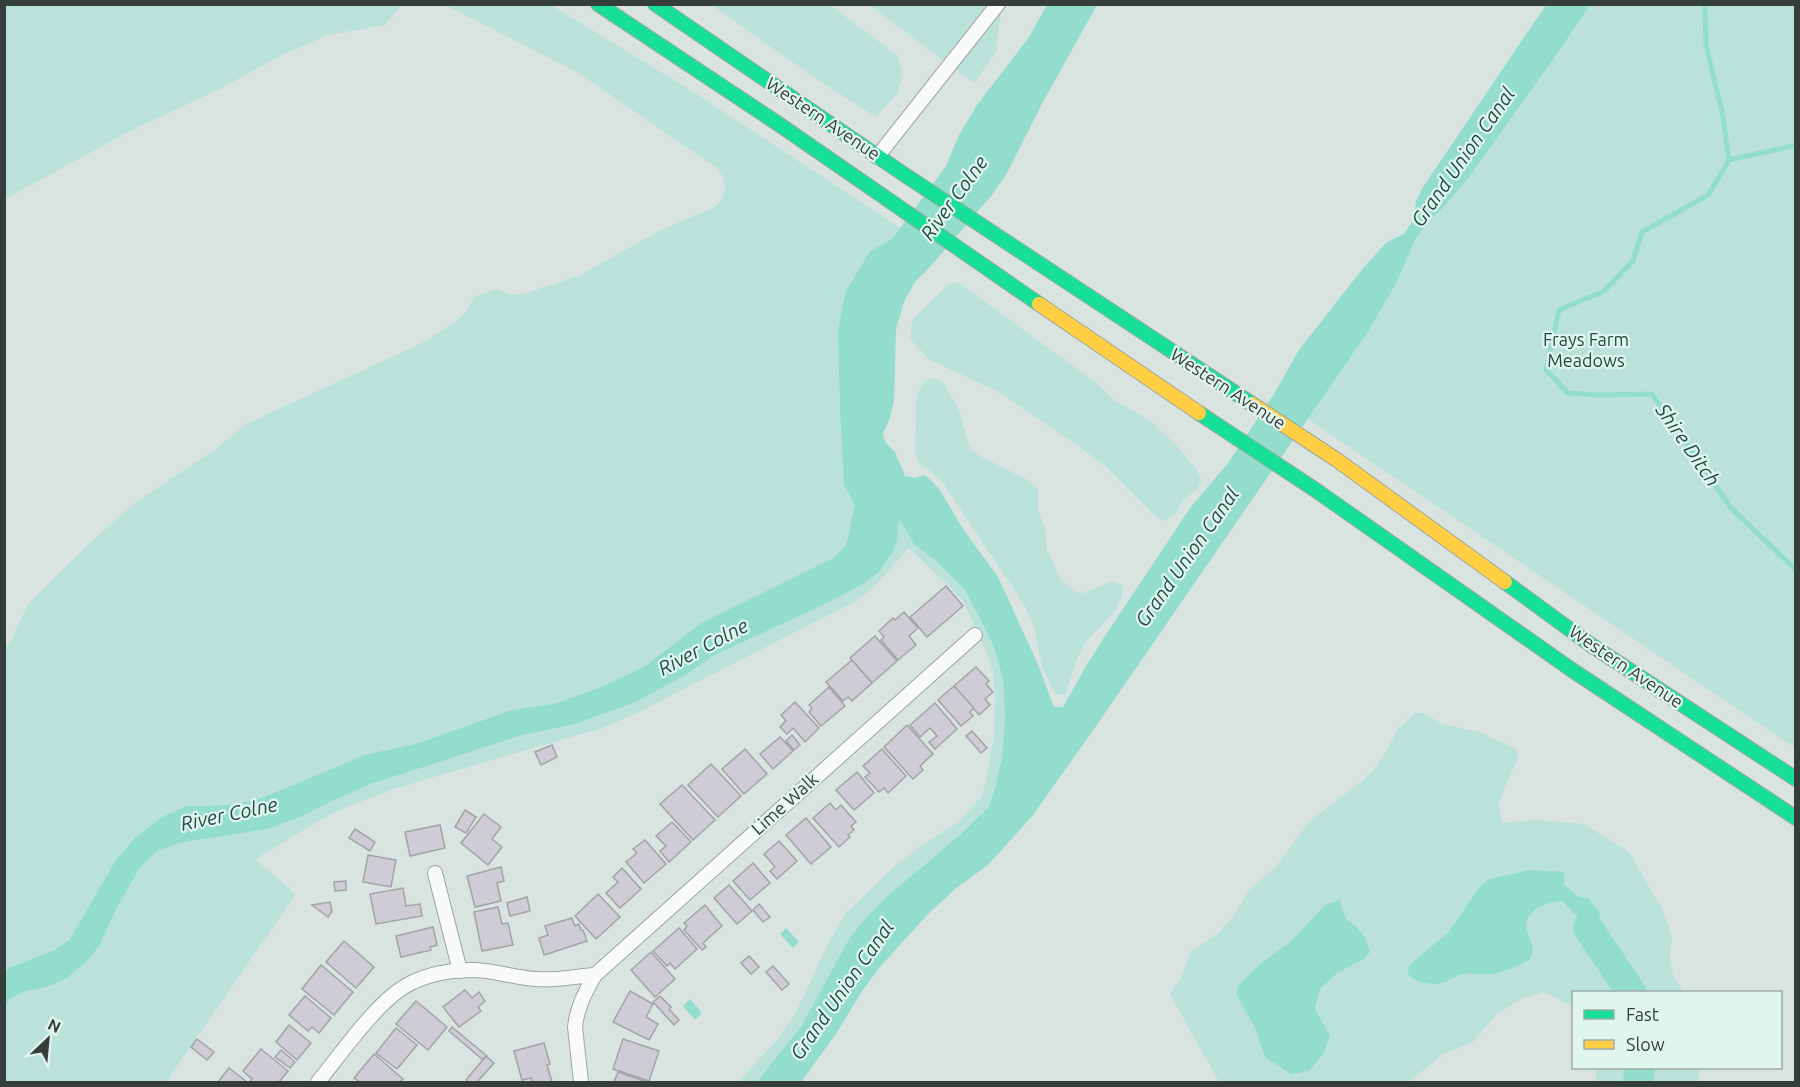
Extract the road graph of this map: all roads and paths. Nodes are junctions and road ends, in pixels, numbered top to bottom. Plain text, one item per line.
1 (582, 4) edge
2 (598, 4) edge
3 (655, 4) edge
4 (998, 4) edge
5 (780, 125) junction
6 (877, 157) junction
7 (975, 635) dead end
8 (1796, 779) edge
9 (1796, 818) edge
10 (435, 873) dead end
11 (460, 971) junction
12 (595, 975) junction
13 (318, 1083) edge
14 (581, 1083) edge

1 - 5 highway
2 - 5 highway
3 - 6 highway, Western Avenue
4 - 6 street
5 - 9 highway, Western Avenue
6 - 8 highway, Western Avenue
7 - 12 street, Lime Walk
10 - 11 street
11 - 12 street
11 - 13 street
12 - 14 street

